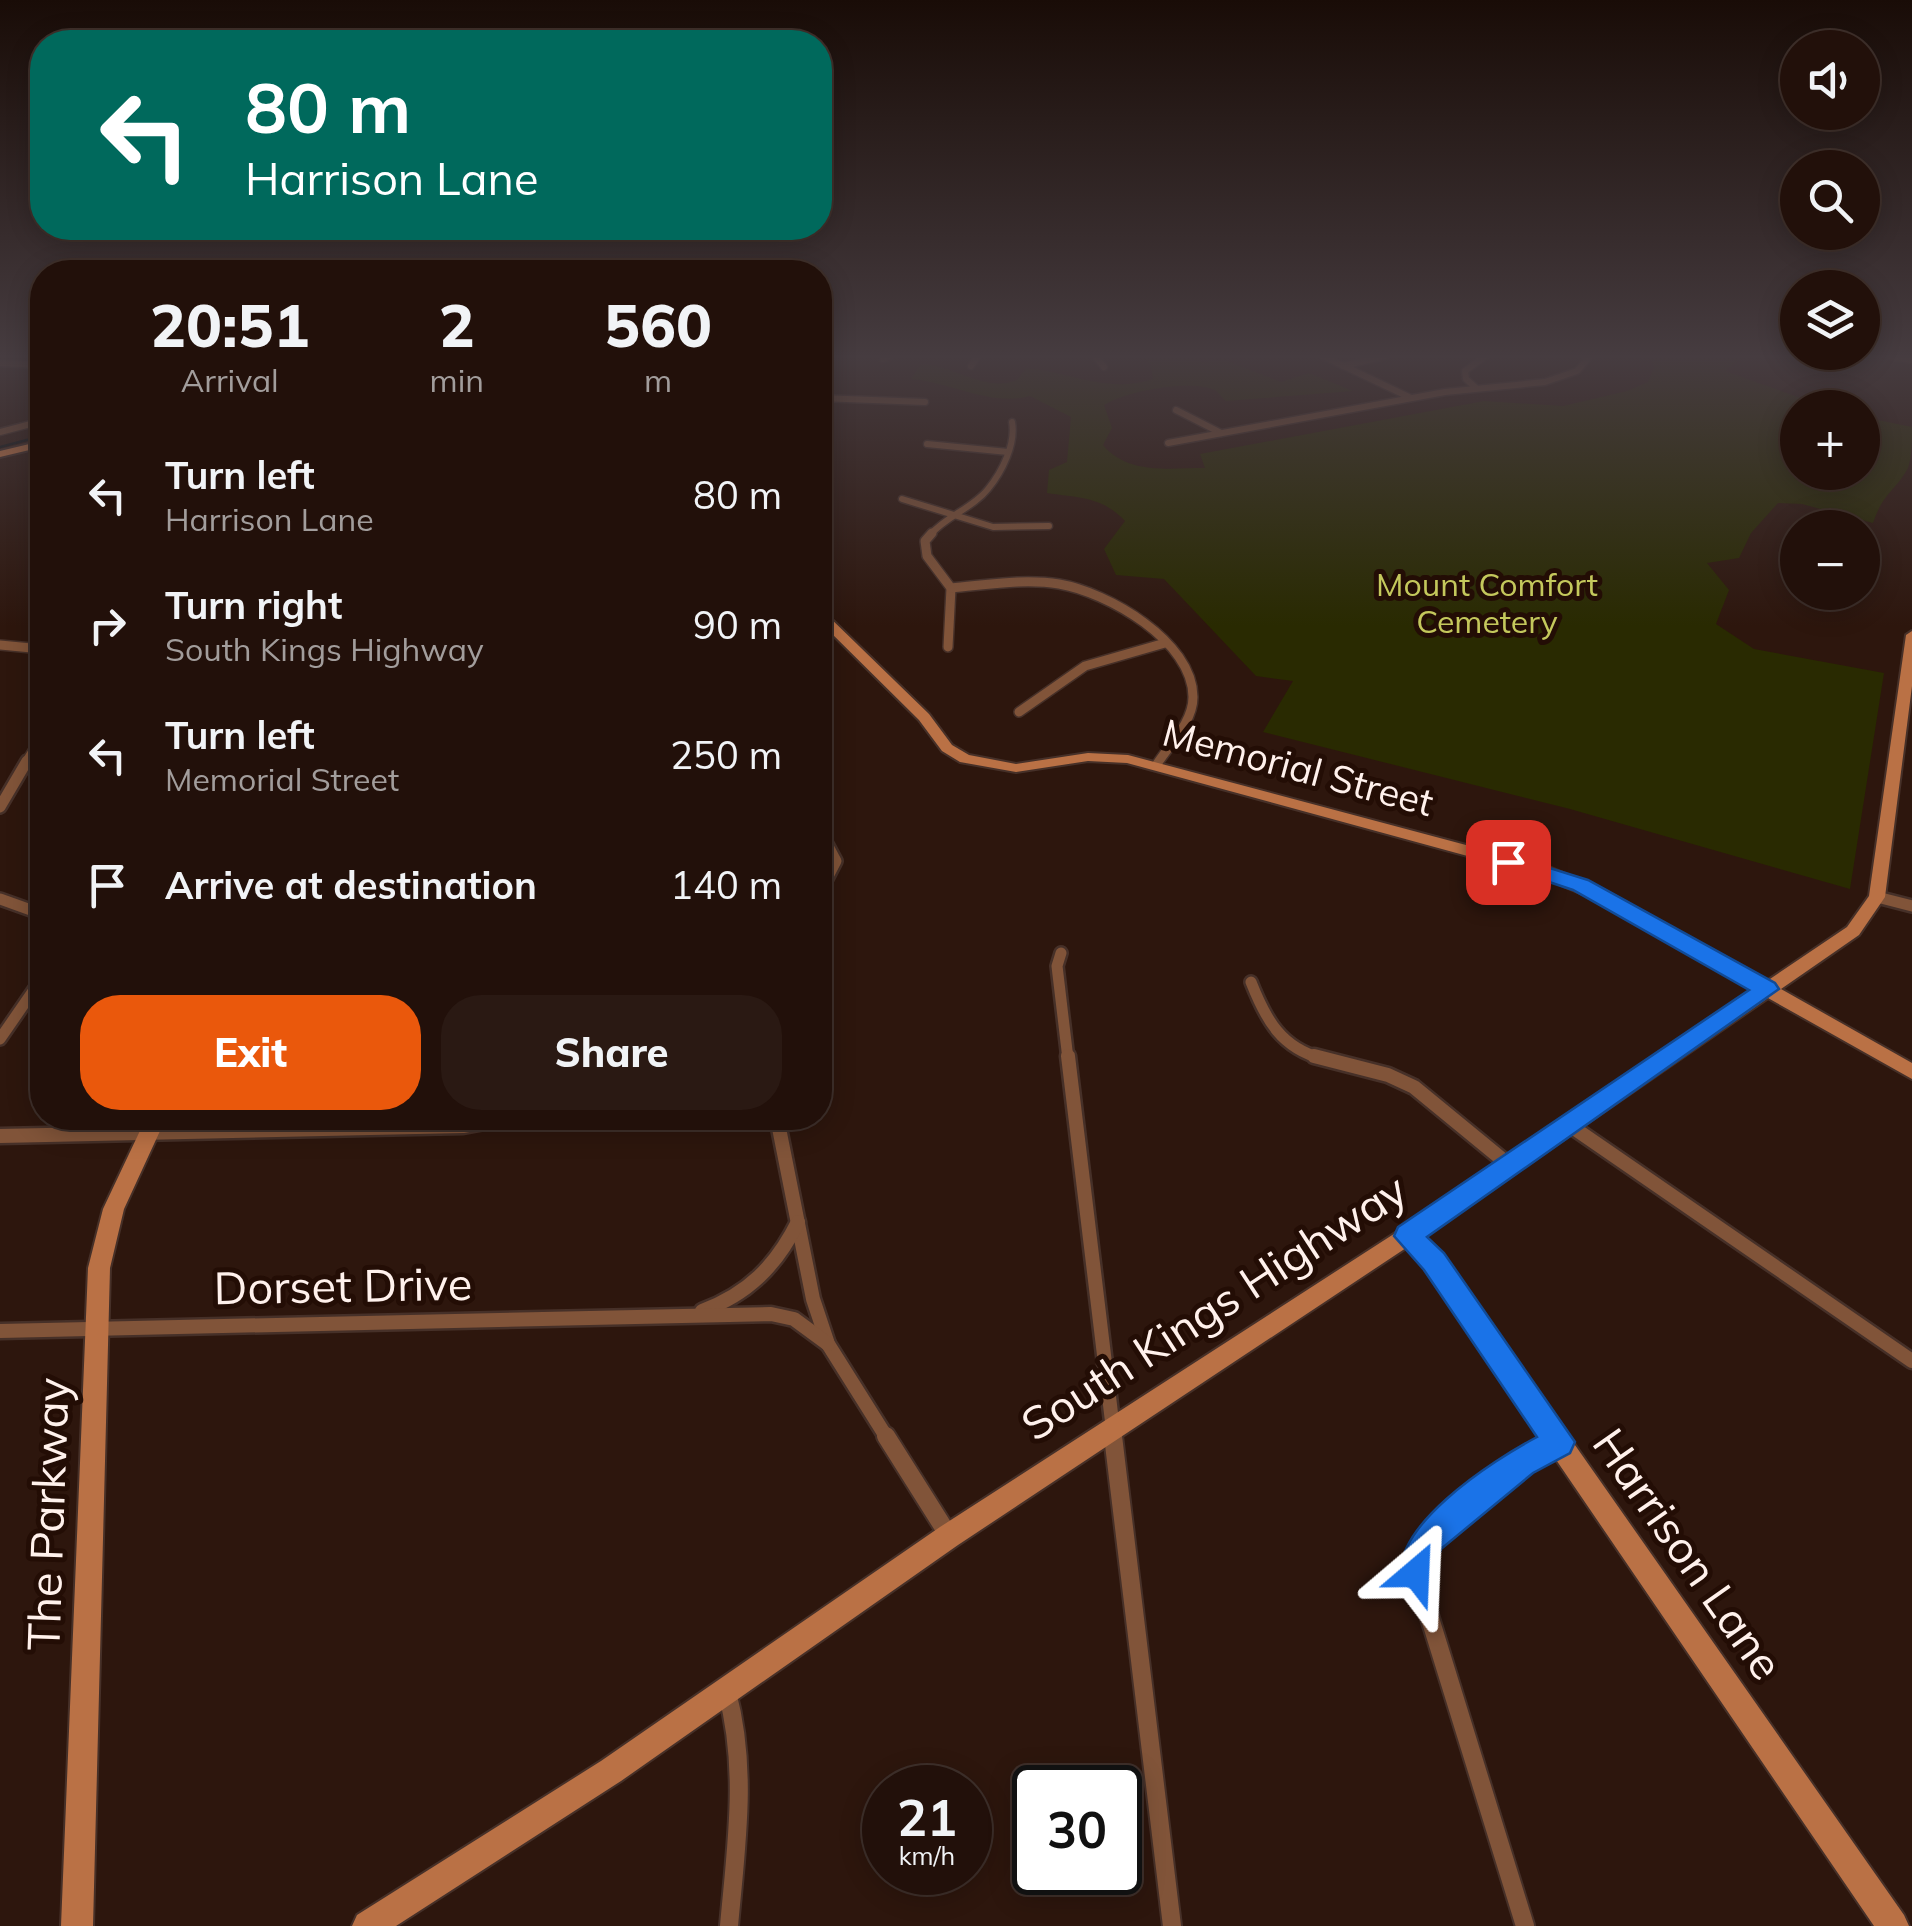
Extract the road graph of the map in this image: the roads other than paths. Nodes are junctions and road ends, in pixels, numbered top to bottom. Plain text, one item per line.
1 (946, 446) edge
2 (1011, 446) edge
3 (30, 447) edge
4 (1008, 452) junction
5 (0, 454) edge
6 (902, 499) dead end
7 (951, 517) junction
8 (1049, 526) dead end
9 (951, 588) junction
10 (832, 627) edge
11 (1912, 635) edge
12 (1166, 644) junction
13 (0, 645) edge
14 (948, 647) dead end
15 (30, 648) edge
16 (1019, 712) dead end
17 (1905, 755) edge
18 (30, 756) edge
19 (1157, 764) junction
20 (0, 807) edge
21 (1877, 896) junction
22 (0, 899) edge
23 (1912, 906) edge
24 (30, 910) edge
25 (1061, 954) dead end
26 (1252, 982) dead end
27 (1767, 989) junction
28 (30, 995) edge
29 (0, 1039) edge
30 (1912, 1072) edge
31 (1568, 1124) junction
32 (91, 1130) edge
33 (150, 1130) edge
34 (779, 1130) edge
35 (0, 1136) edge
36 (1509, 1165) junction
37 (798, 1222) junction
38 (1408, 1236) junction
39 (689, 1315) junction
40 (96, 1329) junction
41 (0, 1332) edge
42 (828, 1344) junction
43 (1912, 1360) edge
44 (1113, 1428) junction
45 (1559, 1442) junction
46 (949, 1536) junction
47 (727, 1692) junction
48 (76, 1926) edge
49 (368, 1926) edge
50 (728, 1926) edge
51 (1172, 1926) edge
52 (1525, 1926) edge
53 (1893, 1926) edge

1 - 4 street
2 - 4 street
3 - 5 main road
4 - 7 street
6 - 7 street
7 - 8 street
7 - 9 street
9 - 12 street
9 - 14 street
10 - 19 street, Memorial Street
11 - 17 street, South Kings Highway
12 - 16 street
12 - 19 street
13 - 15 street
17 - 21 street, South Kings Highway
18 - 20 street
19 - 27 street, Memorial Street
21 - 23 street
21 - 27 street, South Kings Highway
22 - 24 street
25 - 44 street
26 - 36 street
27 - 30 street, Memorial Street
27 - 31 street, South Kings Highway
28 - 29 street
31 - 36 street, South Kings Highway
31 - 43 street
32 - 35 street
33 - 40 street, The Parkway
34 - 37 street
36 - 38 street, South Kings Highway
37 - 39 street, Dorset Drive
37 - 42 street
38 - 44 street, South Kings Highway
38 - 45 street, Harrison Lane
39 - 40 street, Dorset Drive
39 - 42 street, Dorset Drive
40 - 41 street, Dorset Drive
40 - 48 street, The Parkway
42 - 46 street
44 - 46 street, South Kings Highway
44 - 51 street
45 - 52 street
45 - 53 street, Harrison Lane
46 - 47 street, South Kings Highway
47 - 49 street, South Kings Highway
47 - 50 street

